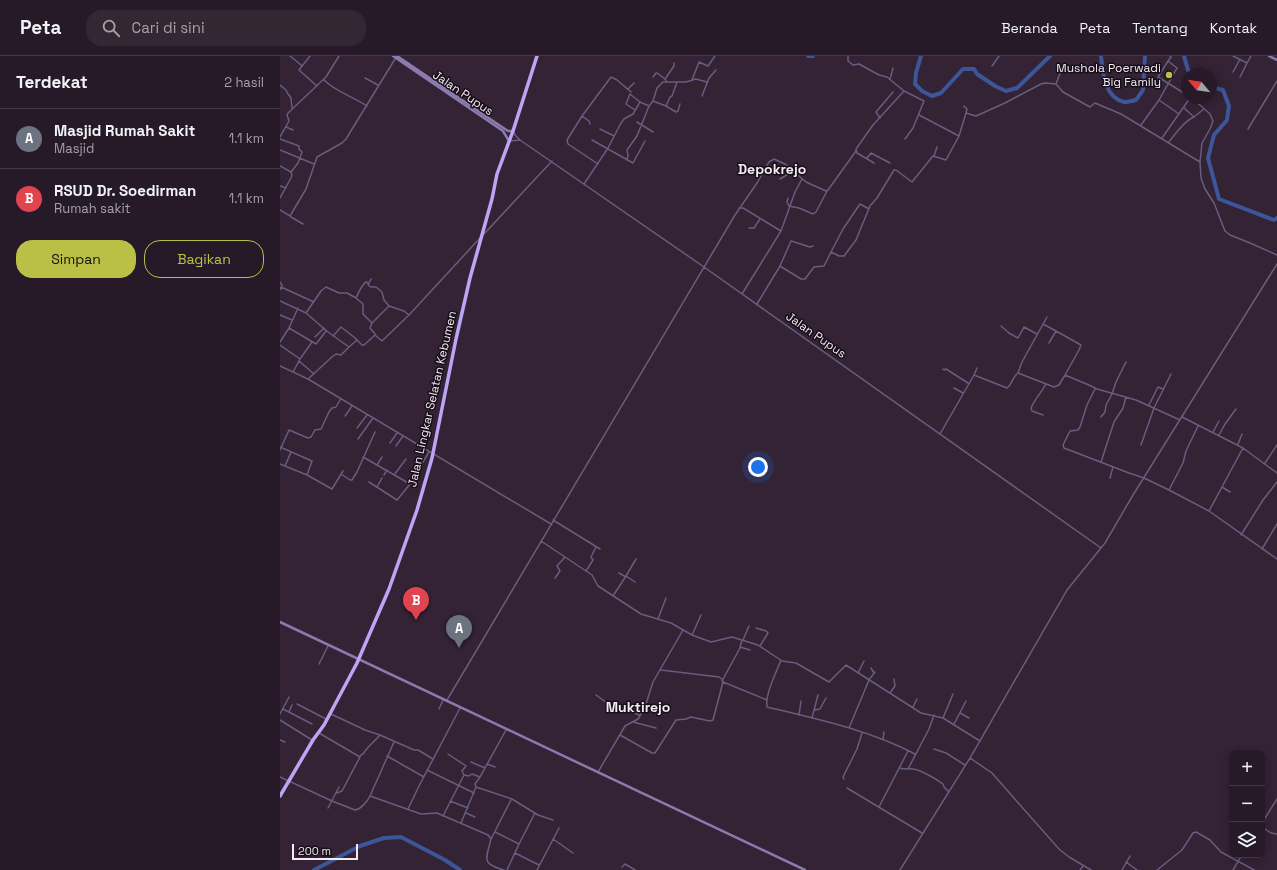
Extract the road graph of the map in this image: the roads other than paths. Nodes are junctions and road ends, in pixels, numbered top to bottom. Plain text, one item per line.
1 (290, 56) edge
2 (310, 56) edge
3 (339, 56) edge
4 (396, 56) edge
5 (536, 56) edge
6 (715, 56) edge
7 (848, 56) edge
8 (999, 56) edge
9 (1170, 56) edge
10 (1233, 56) edge
11 (1251, 56) edge
12 (1269, 56) edge
13 (1240, 59) junction
14 (1277, 60) edge
15 (1168, 61) junction
16 (674, 63) dead end
17 (1248, 63) junction
18 (302, 65) junction
19 (992, 66) dead end
20 (893, 68) dead end
21 (1062, 68) dead end
22 (716, 70) dead end
23 (1233, 72) dead end
24 (653, 77) dead end
25 (1240, 77) dead end
26 (365, 78) dead end
27 (665, 79) junction
28 (324, 80) junction
29 (692, 80) junction
30 (890, 80) junction
31 (1277, 81) edge
32 (666, 82) junction
33 (677, 82) junction
34 (707, 82) junction
35 (634, 83) dead end
36 (1168, 83) junction
37 (1056, 84) junction
38 (280, 85) edge
39 (378, 85) junction
40 (317, 86) junction
41 (628, 89) junction
42 (904, 91) junction
43 (1181, 91) edge
44 (631, 92) junction
45 (893, 92) dead end
46 (702, 96) dead end
47 (1158, 100) junction
48 (653, 101) junction
49 (640, 102) junction
50 (680, 104) dead end
51 (1187, 104) edge
52 (1199, 104) edge
53 (367, 106) junction
54 (649, 106) junction
55 (666, 106) junction
56 (964, 106) dead end
57 (292, 108) junction
58 (1184, 108) junction
59 (1204, 108) junction
60 (635, 110) junction
61 (966, 113) junction
62 (1179, 114) junction
63 (919, 115) junction
64 (582, 116) junction
65 (1194, 117) junction
66 (880, 118) junction
67 (637, 122) dead end
68 (590, 124) dead end
69 (641, 125) junction
70 (1141, 125) junction
71 (286, 127) junction
72 (600, 129) dead end
73 (1248, 129) dead end
74 (293, 130) dead end
75 (513, 131) junction
76 (653, 132) dead end
77 (614, 136) junction
78 (959, 136) junction
79 (280, 138) edge
80 (1162, 138) junction
81 (905, 139) dead end
82 (520, 140) junction
83 (592, 140) dead end
84 (509, 141) junction
85 (645, 141) dead end
86 (1169, 142) junction
87 (937, 146) dead end
88 (608, 148) junction
89 (280, 150) edge
90 (856, 151) junction
91 (934, 156) junction
92 (300, 158) junction
93 (867, 158) junction
94 (627, 160) junction
95 (552, 161) junction
96 (874, 162) dead end
97 (1200, 162) junction
98 (890, 163) dead end
99 (314, 164) junction
100 (598, 164) junction
101 (280, 166) edge
102 (792, 170) junction
103 (291, 172) junction
104 (780, 179) dead end
105 (802, 179) junction
106 (584, 184) junction
107 (280, 186) edge
108 (286, 188) junction
109 (828, 190) junction
110 (280, 198) edge
111 (788, 198) dead end
112 (790, 206) junction
113 (739, 208) junction
114 (869, 209) junction
115 (280, 210) edge
116 (290, 216) junction
117 (760, 219) junction
118 (303, 224) dead end
119 (749, 228) dead end
120 (781, 231) junction
121 (483, 235) junction
122 (814, 246) dead end
123 (831, 252) junction
124 (1277, 255) edge
125 (1277, 264) edge
126 (780, 266) junction
127 (704, 267) junction
128 (371, 279) dead end
129 (280, 282) edge
130 (368, 283) junction
131 (281, 287) junction
132 (280, 290) edge
133 (742, 294) junction
134 (356, 298) junction
135 (280, 301) edge
136 (314, 302) junction
137 (757, 304) junction
138 (389, 306) junction
139 (298, 308) junction
140 (306, 313) junction
141 (280, 315) edge
142 (409, 315) junction
143 (1047, 317) dead end
144 (292, 320) junction
145 (372, 323) junction
146 (1043, 324) junction
147 (1001, 326) dead end
148 (289, 328) junction
149 (324, 328) junction
150 (326, 331) junction
151 (1056, 331) junction
152 (1037, 334) junction
153 (375, 335) junction
154 (333, 336) junction
155 (315, 337) dead end
156 (357, 340) junction
157 (280, 342) edge
158 (312, 342) junction
159 (1049, 343) dead end
160 (280, 345) edge
161 (349, 347) junction
162 (299, 360) junction
163 (1126, 362) dead end
164 (280, 366) edge
165 (977, 368) dead end
166 (943, 370) dead end
167 (293, 372) junction
168 (1018, 373) junction
169 (314, 374) junction
170 (1172, 374) dead end
171 (974, 375) junction
172 (1065, 375) junction
173 (308, 380) junction
174 (968, 383) junction
175 (1046, 384) junction
176 (954, 388) dead end
177 (1095, 389) junction
178 (1164, 389) junction
179 (963, 393) junction
180 (1112, 394) junction
181 (1126, 397) junction
182 (340, 400) junction
183 (1149, 405) junction
184 (352, 406) junction
185 (1154, 408) junction
186 (1236, 409) dead end
187 (367, 415) junction
188 (1043, 415) dead end
189 (346, 416) dead end
190 (1101, 417) dead end
191 (1182, 417) junction
192 (373, 418) junction
193 (1180, 420) junction
194 (1219, 421) dead end
195 (1198, 426) junction
196 (357, 428) dead end
197 (375, 432) dead end
198 (1213, 432) junction
199 (397, 433) junction
200 (940, 434) junction
201 (1242, 434) dead end
202 (1219, 435) junction
203 (403, 436) junction
204 (358, 439) dead end
205 (390, 443) dead end
206 (1238, 444) junction
207 (1141, 445) dead end
208 (1277, 445) edge
209 (396, 446) dead end
210 (280, 448) edge
211 (1243, 448) junction
212 (292, 452) junction
213 (431, 453) junction
214 (363, 457) junction
215 (382, 457) dead end
216 (406, 459) dead end
217 (1101, 462) junction
218 (1265, 463) junction
219 (280, 464) edge
220 (377, 465) junction
221 (285, 466) junction
222 (1113, 467) junction
223 (387, 470) junction
224 (343, 471) dead end
225 (1277, 473) edge
226 (342, 474) junction
227 (307, 475) junction
228 (384, 475) dead end
229 (394, 475) junction
230 (382, 478) dead end
231 (1110, 478) dead end
232 (1144, 478) junction
233 (369, 482) dead end
234 (1277, 482) edge
235 (410, 484) junction
236 (1222, 486) junction
237 (376, 487) junction
238 (1169, 490) junction
239 (1230, 492) dead end
240 (1209, 511) junction
241 (553, 520) junction
242 (551, 524) junction
243 (1277, 524) edge
244 (1241, 535) junction
245 (541, 540) junction
246 (596, 547) junction
247 (1101, 548) junction
248 (600, 549) dead end
249 (1262, 549) junction
250 (565, 557) junction
251 (636, 559) dead end
252 (1277, 559) edge
253 (586, 571) junction
254 (619, 573) dead end
255 (626, 577) junction
256 (555, 578) dead end
257 (635, 582) dead end
258 (613, 596) junction
259 (666, 598) dead end
260 (701, 615) dead end
261 (658, 619) junction
262 (280, 622) edge
263 (749, 626) dead end
264 (756, 628) dead end
265 (684, 630) junction
266 (692, 635) junction
267 (743, 640) junction
268 (328, 644) junction
269 (760, 646) junction
270 (740, 648) junction
271 (750, 650) dead end
272 (359, 659) junction
273 (781, 660) junction
274 (864, 661) dead end
275 (319, 664) dead end
276 (871, 668) dead end
277 (661, 670) junction
278 (858, 673) junction
279 (894, 679) dead end
280 (870, 680) junction
281 (723, 682) junction
282 (890, 693) junction
283 (953, 694) dead end
284 (596, 695) dead end
285 (818, 695) dead end
286 (289, 697) dead end
287 (826, 698) dead end
288 (445, 700) junction
289 (767, 700) junction
290 (918, 700) dead end
291 (801, 701) dead end
292 (966, 701) dead end
293 (297, 704) dead end
294 (292, 705) dead end
295 (460, 707) junction
296 (913, 708) junction
297 (283, 709) junction
298 (439, 709) dead end
299 (815, 710) junction
300 (289, 712) junction
301 (330, 713) junction
302 (960, 713) junction
303 (280, 714) edge
304 (640, 715) junction
305 (799, 715) junction
306 (934, 715) junction
307 (812, 718) junction
308 (943, 718) junction
309 (970, 718) dead end
310 (327, 719) junction
311 (280, 720) edge
312 (633, 722) junction
313 (312, 724) dead end
314 (954, 724) junction
315 (656, 728) dead end
316 (506, 729) junction
317 (849, 729) junction
318 (319, 732) junction
319 (884, 732) dead end
320 (862, 733) junction
321 (380, 735) junction
322 (620, 735) junction
323 (883, 739) junction
324 (280, 740) edge
325 (313, 740) junction
326 (394, 741) junction
327 (980, 741) junction
328 (285, 742) dead end
329 (934, 749) dead end
330 (908, 750) junction
331 (448, 754) dead end
332 (915, 754) junction
333 (360, 756) junction
334 (387, 756) junction
335 (970, 758) junction
336 (433, 759) junction
337 (471, 762) dead end
338 (487, 764) junction
339 (966, 766) junction
340 (485, 768) junction
341 (495, 768) dead end
342 (899, 768) junction
343 (908, 769) junction
344 (427, 770) junction
345 (598, 772) junction
346 (463, 776) junction
347 (280, 777) edge
348 (424, 777) junction
349 (480, 777) junction
350 (844, 779) dead end
351 (289, 780) junction
352 (458, 786) junction
353 (339, 787) dead end
354 (476, 788) junction
355 (847, 788) dead end
356 (949, 792) junction
357 (337, 793) junction
358 (474, 793) junction
359 (280, 796) edge
360 (370, 796) junction
361 (512, 799) junction
362 (1277, 799) edge
363 (332, 801) junction
364 (450, 801) junction
365 (879, 806) junction
366 (328, 808) dead end
367 (468, 808) junction
368 (408, 810) junction
369 (466, 813) junction
370 (536, 813) junction
371 (443, 816) junction
372 (475, 817) dead end
373 (554, 820) dead end
374 (1263, 822) edge
375 (461, 823) junction
376 (559, 828) dead end
377 (1265, 829) edge
378 (495, 832) junction
379 (922, 833) junction
380 (1277, 834) edge
381 (491, 839) junction
382 (553, 839) junction
383 (520, 844) junction
384 (515, 853) junction
385 (574, 853) dead end
386 (1130, 856) dead end
387 (1241, 858) edge
388 (1126, 862) junction
389 (1239, 862) junction
390 (539, 866) junction
391 (1083, 866) junction
392 (622, 867) dead end
393 (506, 870) edge
394 (537, 870) edge
395 (635, 870) edge
396 (805, 870) edge
397 (900, 870) edge
398 (1080, 870) edge
399 (1091, 870) edge
400 (1122, 870) edge
401 (1137, 870) edge
402 (1157, 870) edge
403 (1233, 870) edge
404 (1254, 870) edge

1 - 18 street
2 - 18 street
3 - 28 street
4 - 39 street
4 - 75 main road, Jalan Pupus
4 - 84 main road, Jalan Pupus
5 - 75 highway, Jalan Lingkar Selatan Kebumen
6 - 29 street
7 - 30 street
8 - 19 street
9 - 15 street
10 - 13 street
11 - 17 street
12 - 14 main road
13 - 17 street
13 - 23 street
15 - 36 street
15 - 36 street
16 - 27 street
17 - 25 street
18 - 40 street
20 - 30 street
21 - 37 street
22 - 34 street
24 - 27 street
26 - 39 street
27 - 32 street
28 - 40 street
28 - 53 street
29 - 33 street
29 - 34 street
30 - 42 street
31 - 73 street
32 - 33 street
32 - 48 street
33 - 55 street
34 - 46 street
35 - 41 street
36 - 43 street
36 - 47 street
37 - 61 street
37 - 70 street
38 - 57 street
39 - 53 street
40 - 57 street
41 - 44 street
41 - 64 street
42 - 63 street
42 - 66 street
44 - 49 street
44 - 60 street
45 - 66 street
47 - 62 street
47 - 70 street
48 - 54 street
48 - 55 street
49 - 54 street
49 - 60 street
50 - 55 street
51 - 58 street
52 - 59 street
53 - 99 street
54 - 69 street
56 - 61 street
57 - 71 street
58 - 62 street
58 - 65 street
59 - 65 street
59 - 97 street
60 - 77 street
61 - 78 street
62 - 80 street
63 - 78 street
63 - 81 street
64 - 68 street
64 - 100 street
65 - 86 street
66 - 90 street
67 - 69 street
69 - 76 street
69 - 94 street
70 - 80 street
71 - 74 street
71 - 79 street
72 - 77 street
75 - 82 street, Jalan Pupus
75 - 84 highway, Jalan Lingkar Selatan Kebumen
77 - 88 street
78 - 91 street
79 - 92 street
80 - 86 street
82 - 84 street
82 - 95 street, Jalan Pupus
83 - 88 street
84 - 121 highway, Jalan Lingkar Selatan Kebumen
85 - 94 street
86 - 97 street
87 - 91 street
88 - 94 street
88 - 100 street
89 - 92 street
90 - 93 street
90 - 109 street
91 - 114 street
92 - 99 street
92 - 103 street
93 - 96 street
93 - 98 street
95 - 106 street, Jalan Pupus
95 - 121 street
97 - 124 street
99 - 116 street
100 - 106 street
101 - 103 street
102 - 104 street
102 - 105 street
102 - 113 street
103 - 108 street
105 - 109 street
105 - 112 street
106 - 127 street, Jalan Pupus
107 - 108 street
108 - 110 street
109 - 112 street
111 - 112 street
112 - 120 street
113 - 117 street
113 - 127 street
114 - 123 street
114 - 123 street
115 - 116 street
116 - 118 street
117 - 119 street
117 - 120 street
120 - 133 street
121 - 142 street
121 - 213 highway, Jalan Lingkar Selatan Kebumen
122 - 126 street
123 - 126 street
125 - 191 street
126 - 137 street
127 - 133 street, Jalan Pupus
127 - 241 street
128 - 130 street
129 - 131 street
130 - 134 street
130 - 138 street
131 - 132 street
131 - 136 street
133 - 137 street, Jalan Pupus
134 - 136 street
134 - 145 street
135 - 139 street
136 - 140 street
137 - 200 street, Jalan Pupus
138 - 142 street
138 - 145 street
139 - 140 street
139 - 144 street
140 - 149 street
141 - 144 street
142 - 153 street
143 - 146 street
144 - 148 street
145 - 153 street
146 - 151 street
146 - 152 street
147 - 152 street
148 - 157 street
148 - 158 street
149 - 150 street
149 - 155 street
150 - 154 street
150 - 158 street
151 - 159 street
151 - 172 street
152 - 168 street
153 - 156 street
154 - 156 street
154 - 161 street
156 - 161 street
158 - 162 street
160 - 162 street
161 - 169 street
162 - 167 street
162 - 169 street
163 - 180 street
164 - 167 street
165 - 171 street
166 - 174 street
167 - 173 street
168 - 171 street
168 - 175 street
169 - 173 street
170 - 178 street
171 - 174 street
172 - 175 street
172 - 177 street
173 - 182 street
174 - 179 street
175 - 188 street
176 - 179 street
177 - 180 street
177 - 217 street
178 - 183 street
178 - 185 street
179 - 200 street
180 - 181 street
180 - 190 street
181 - 183 street
181 - 217 street
182 - 184 street
182 - 210 street
183 - 185 street
184 - 187 street
184 - 189 street
185 - 193 street
185 - 207 street
186 - 202 street
187 - 192 street
187 - 196 street
191 - 193 street
191 - 195 street
192 - 199 street
192 - 204 street
193 - 232 street
194 - 198 street
195 - 198 street
195 - 238 street
197 - 214 street
198 - 202 street
199 - 203 street
199 - 205 street
200 - 247 street, Jalan Pupus
201 - 206 street
202 - 206 street
203 - 209 street
203 - 213 street
206 - 211 street
208 - 218 street
210 - 212 street
211 - 218 street
211 - 236 street
212 - 221 street
212 - 227 street
213 - 235 street
213 - 242 street
213 - 272 highway, Jalan Lingkar Selatan Kebumen
214 - 220 street
214 - 226 street
215 - 220 street
216 - 229 street
217 - 222 street
218 - 225 street
219 - 221 street
220 - 223 street
221 - 227 street
222 - 231 street
222 - 232 street
223 - 228 street
223 - 229 street
224 - 226 street
226 - 227 street
229 - 235 street
230 - 237 street
232 - 238 street
232 - 247 street
233 - 237 street
234 - 244 street
235 - 237 street
236 - 239 street
236 - 240 street
238 - 240 street
240 - 244 street
241 - 242 street
241 - 246 street
242 - 245 street
243 - 249 street
244 - 249 street
245 - 250 street
245 - 288 street
246 - 248 street
246 - 253 street
247 - 327 street
249 - 252 street
250 - 253 street
250 - 256 street
251 - 255 street
253 - 258 street
254 - 255 street
255 - 257 street
255 - 258 street
258 - 261 street
259 - 261 street
260 - 266 street
261 - 265 street
262 - 268 main road
263 - 267 street
264 - 269 street
265 - 266 street
265 - 277 street
266 - 267 street
267 - 269 street
267 - 270 street
268 - 272 main road
268 - 275 street
269 - 273 street
270 - 271 street
270 - 281 street
272 - 288 main road
272 - 301 highway, Jalan Lingkar Selatan Kebumen
273 - 278 street
273 - 289 street
274 - 278 street
276 - 280 street
277 - 281 street
277 - 304 street
278 - 280 street
279 - 282 street
280 - 282 street
280 - 317 street
281 - 289 street
281 - 322 street
282 - 296 street
283 - 308 street
284 - 304 street
285 - 299 street
286 - 297 street
287 - 299 street
288 - 295 main road
288 - 298 street
289 - 305 street
290 - 296 street
291 - 305 street
292 - 302 street
293 - 310 street
294 - 300 street
295 - 316 main road
295 - 336 street
296 - 306 street
297 - 300 street
297 - 303 street
299 - 307 street
300 - 313 street
301 - 310 highway, Jalan Lingkar Selatan Kebumen
301 - 321 street
302 - 309 street
302 - 314 street
304 - 312 street
305 - 307 street
306 - 308 street
306 - 332 street
307 - 317 street
308 - 314 street
310 - 318 highway, Jalan Lingkar Selatan Kebumen
311 - 325 street
312 - 315 street
312 - 322 street
314 - 327 street
316 - 338 street
316 - 345 main road
317 - 320 street
318 - 325 highway, Jalan Lingkar Selatan Kebumen
318 - 333 street
319 - 323 street
320 - 323 street
320 - 350 street
321 - 326 street
321 - 333 street
322 - 345 street
323 - 330 street
324 - 328 street
325 - 351 highway, Jalan Lingkar Selatan Kebumen
326 - 334 street
326 - 336 street
327 - 335 street
329 - 339 street
330 - 332 street
330 - 342 street
331 - 346 street
332 - 343 street
333 - 357 street
334 - 348 street
334 - 360 street
335 - 339 street
335 - 391 street
336 - 344 street
337 - 340 street
338 - 340 street
338 - 341 street
339 - 356 street
340 - 349 street
342 - 343 street
342 - 365 street
343 - 356 street
344 - 348 street
344 - 352 street
345 - 396 main road
346 - 349 street
346 - 352 street
347 - 351 street
348 - 368 street
349 - 354 street
351 - 359 highway, Jalan Lingkar Selatan Kebumen
351 - 363 street
352 - 358 street
352 - 364 street
353 - 357 street
354 - 358 street
354 - 361 street
355 - 365 street
356 - 379 street
357 - 363 street
358 - 367 street
360 - 363 street
360 - 368 street
361 - 370 street
361 - 378 street
362 - 374 street
363 - 366 street
364 - 367 street
364 - 371 street
365 - 379 street
367 - 369 street
368 - 371 street
369 - 372 street
369 - 375 street
370 - 373 street
370 - 383 street
371 - 375 street
375 - 381 street
376 - 382 street
377 - 380 street
378 - 381 street
378 - 383 street
379 - 397 street
381 - 393 street
382 - 385 street
382 - 390 street
383 - 384 street
384 - 390 street
384 - 393 street
386 - 388 street
387 - 389 street
388 - 400 street
388 - 401 street
389 - 402 street
389 - 403 street
389 - 404 street
390 - 394 street
391 - 398 street
391 - 399 street
392 - 395 street

